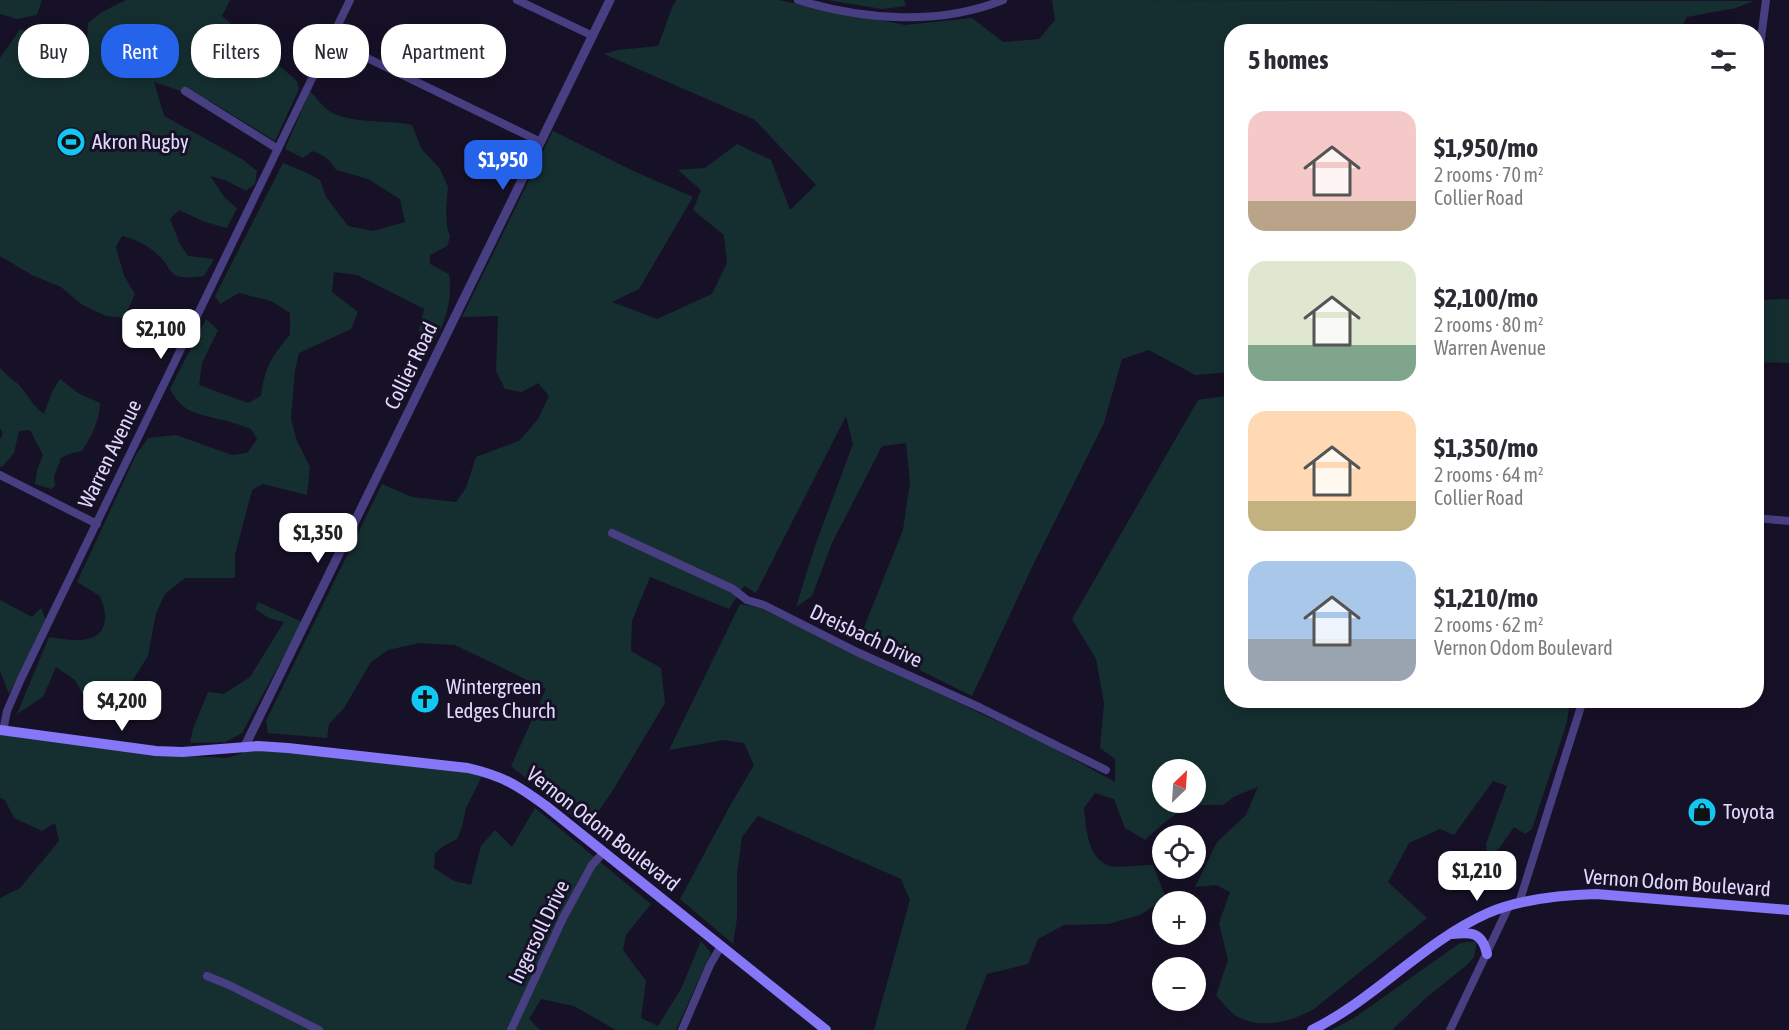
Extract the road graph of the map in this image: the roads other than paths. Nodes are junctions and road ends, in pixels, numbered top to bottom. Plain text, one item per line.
1 (350, 0) edge
2 (518, 0) edge
3 (610, 0) edge
4 (798, 0) edge
5 (1003, 0) edge
6 (1766, 0) edge
7 (338, 24) edge
8 (1763, 24) edge
9 (592, 36) junction
10 (369, 59) edge
11 (312, 78) edge
12 (185, 91) dead end
13 (541, 142) junction
14 (278, 149) junction
15 (0, 475) edge
16 (1764, 519) edge
17 (1789, 521) edge
18 (97, 524) junction
19 (612, 533) dead end
20 (1580, 708) edge
21 (2, 730) edge
22 (244, 748) junction
23 (1106, 770) dead end
24 (603, 853) junction
25 (1514, 905) junction
26 (1789, 910) edge
27 (1449, 935) junction
28 (721, 946) junction
29 (1486, 954) junction
30 (207, 976) dead end
31 (319, 1030) edge
32 (511, 1030) edge
33 (682, 1030) edge
34 (826, 1030) edge
35 (1312, 1030) edge
36 (1450, 1030) edge

1 - 7 street, Warren Avenue
2 - 9 street
3 - 9 street, Collier Road
4 - 5 street
6 - 8 street
9 - 13 street, Collier Road
10 - 13 street
11 - 14 street, Warren Avenue
12 - 14 street
13 - 22 street, Collier Road
14 - 18 street, Warren Avenue
15 - 18 street
16 - 17 street
18 - 21 street, Warren Avenue
19 - 23 street, Dreisbach Drive
20 - 25 street
21 - 22 main road, Vernon Odom Boulevard
22 - 24 main road, Vernon Odom Boulevard
24 - 28 main road, Vernon Odom Boulevard
24 - 32 street, Ingersoll Drive
25 - 26 main road, Vernon Odom Boulevard
25 - 27 main road, Vernon Odom Boulevard
25 - 29 street
27 - 29 main road
27 - 35 main road, Vernon Odom Boulevard
28 - 33 street
28 - 34 main road, Vernon Odom Boulevard
29 - 36 street
30 - 31 street

